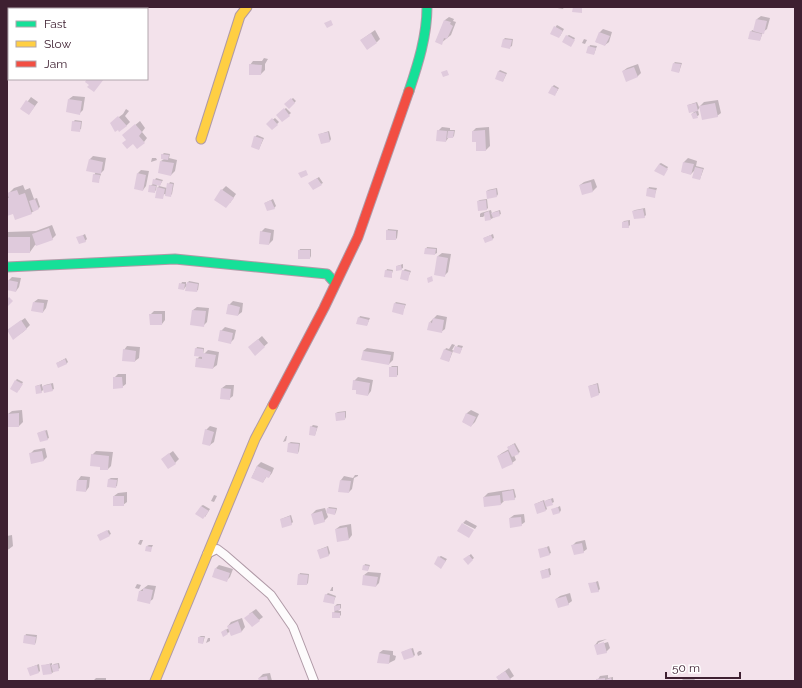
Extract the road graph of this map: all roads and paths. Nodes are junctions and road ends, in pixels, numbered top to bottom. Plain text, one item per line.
1 (247, 7) edge
2 (427, 7) edge
3 (201, 139) dead end
4 (7, 267) edge
5 (336, 283) junction
6 (207, 554) junction
7 (155, 681) edge
8 (314, 681) edge

1 - 3 street
2 - 5 street
4 - 5 street
5 - 6 street
6 - 7 street
6 - 8 street

